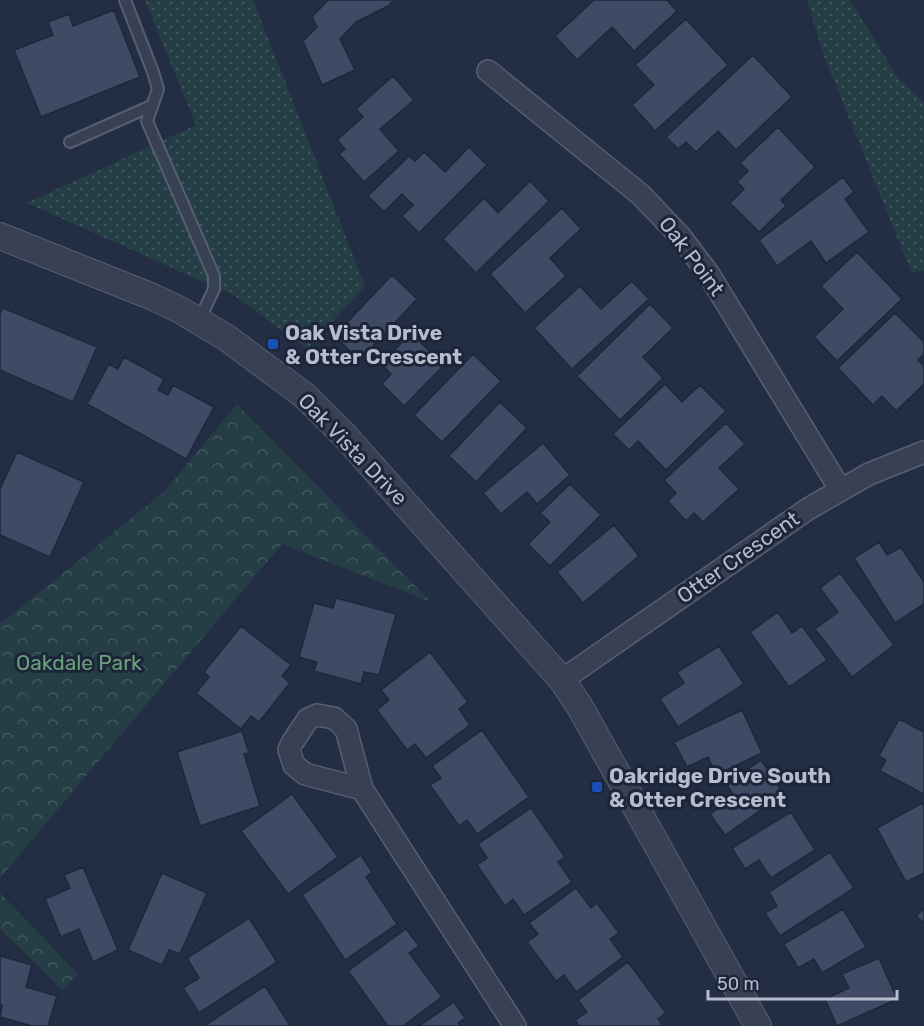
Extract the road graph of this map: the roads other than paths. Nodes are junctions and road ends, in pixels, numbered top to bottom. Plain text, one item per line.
1 (125, 0) edge
2 (488, 71) dead end
3 (151, 106) junction
4 (70, 142) dead end
5 (0, 236) edge
6 (199, 321) junction
7 (924, 452) edge
8 (840, 489) junction
9 (562, 680) junction
10 (362, 789) dead end
11 (752, 1024) edge
12 (515, 1026) edge

1 - 3 lane
2 - 8 street, Oak Point
3 - 4 lane
3 - 6 lane
5 - 6 street, Oak Vista Drive
6 - 9 street, Oak Vista Drive
7 - 8 street, Otter Crescent
8 - 9 street, Otter Crescent
9 - 11 street, Oak Vista Drive
10 - 12 street

